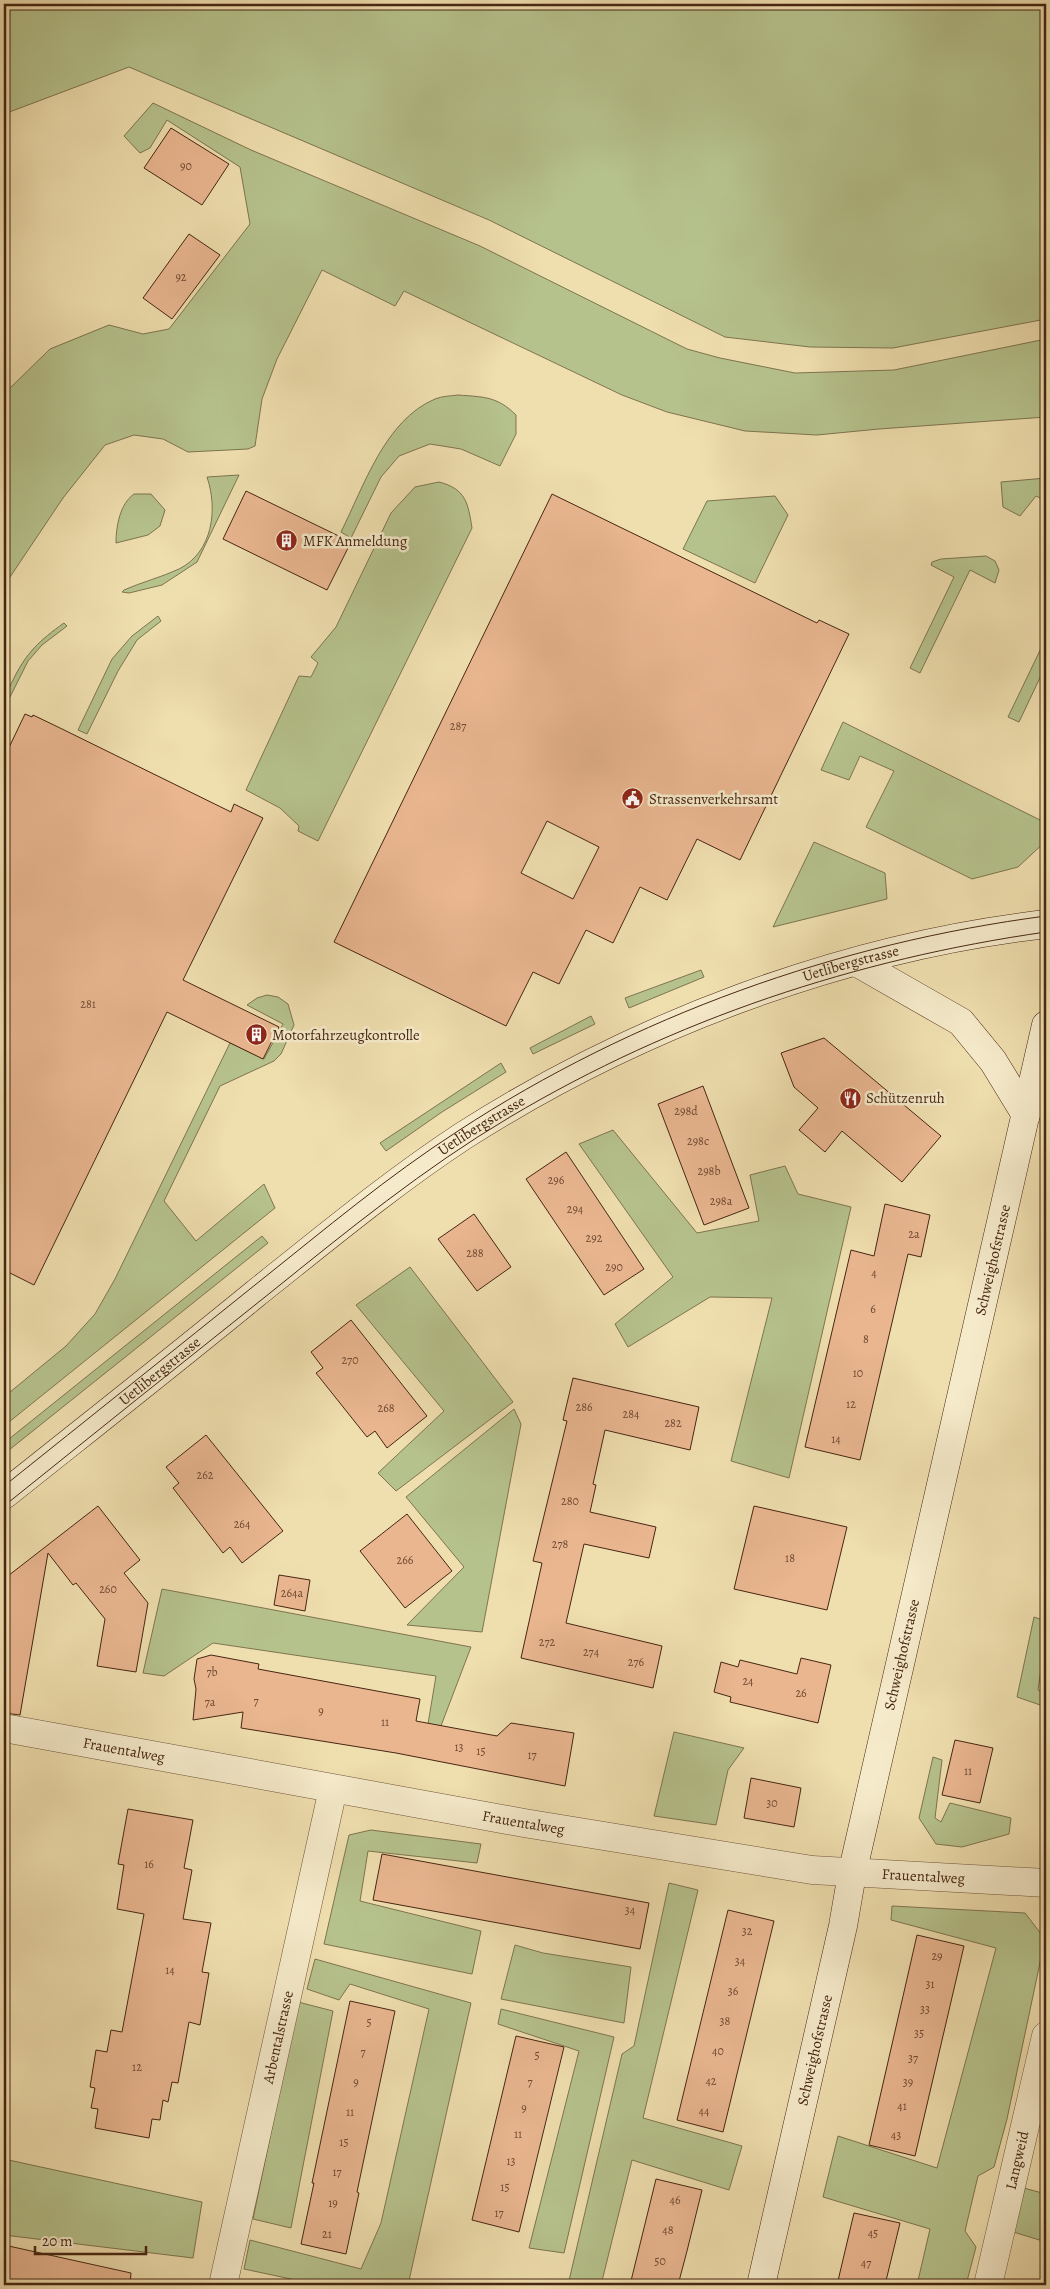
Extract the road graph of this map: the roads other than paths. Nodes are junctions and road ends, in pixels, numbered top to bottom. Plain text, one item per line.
1 (1046, 924) edge
2 (856, 962) junction
3 (1046, 1025) edge
4 (1026, 1115) junction
5 (4, 1495) edge
6 (4, 1728) edge
7 (333, 1789) junction
8 (852, 1874) junction
9 (1046, 1883) edge
10 (1046, 2036) edge
11 (222, 2285) edge
12 (761, 2285) edge
13 (988, 2285) edge

1 - 2 main road, Uetlibergstrasse
2 - 4 main road
2 - 5 main road, Uetlibergstrasse
3 - 4 main road, Schweighofstrasse
4 - 8 main road, Schweighofstrasse
6 - 7 main road, Frauentalweg
7 - 8 main road, Frauentalweg
7 - 11 main road, Arbentalstrasse
8 - 9 main road, Frauentalweg
8 - 12 main road, Schweighofstrasse
10 - 13 main road, Langweid

